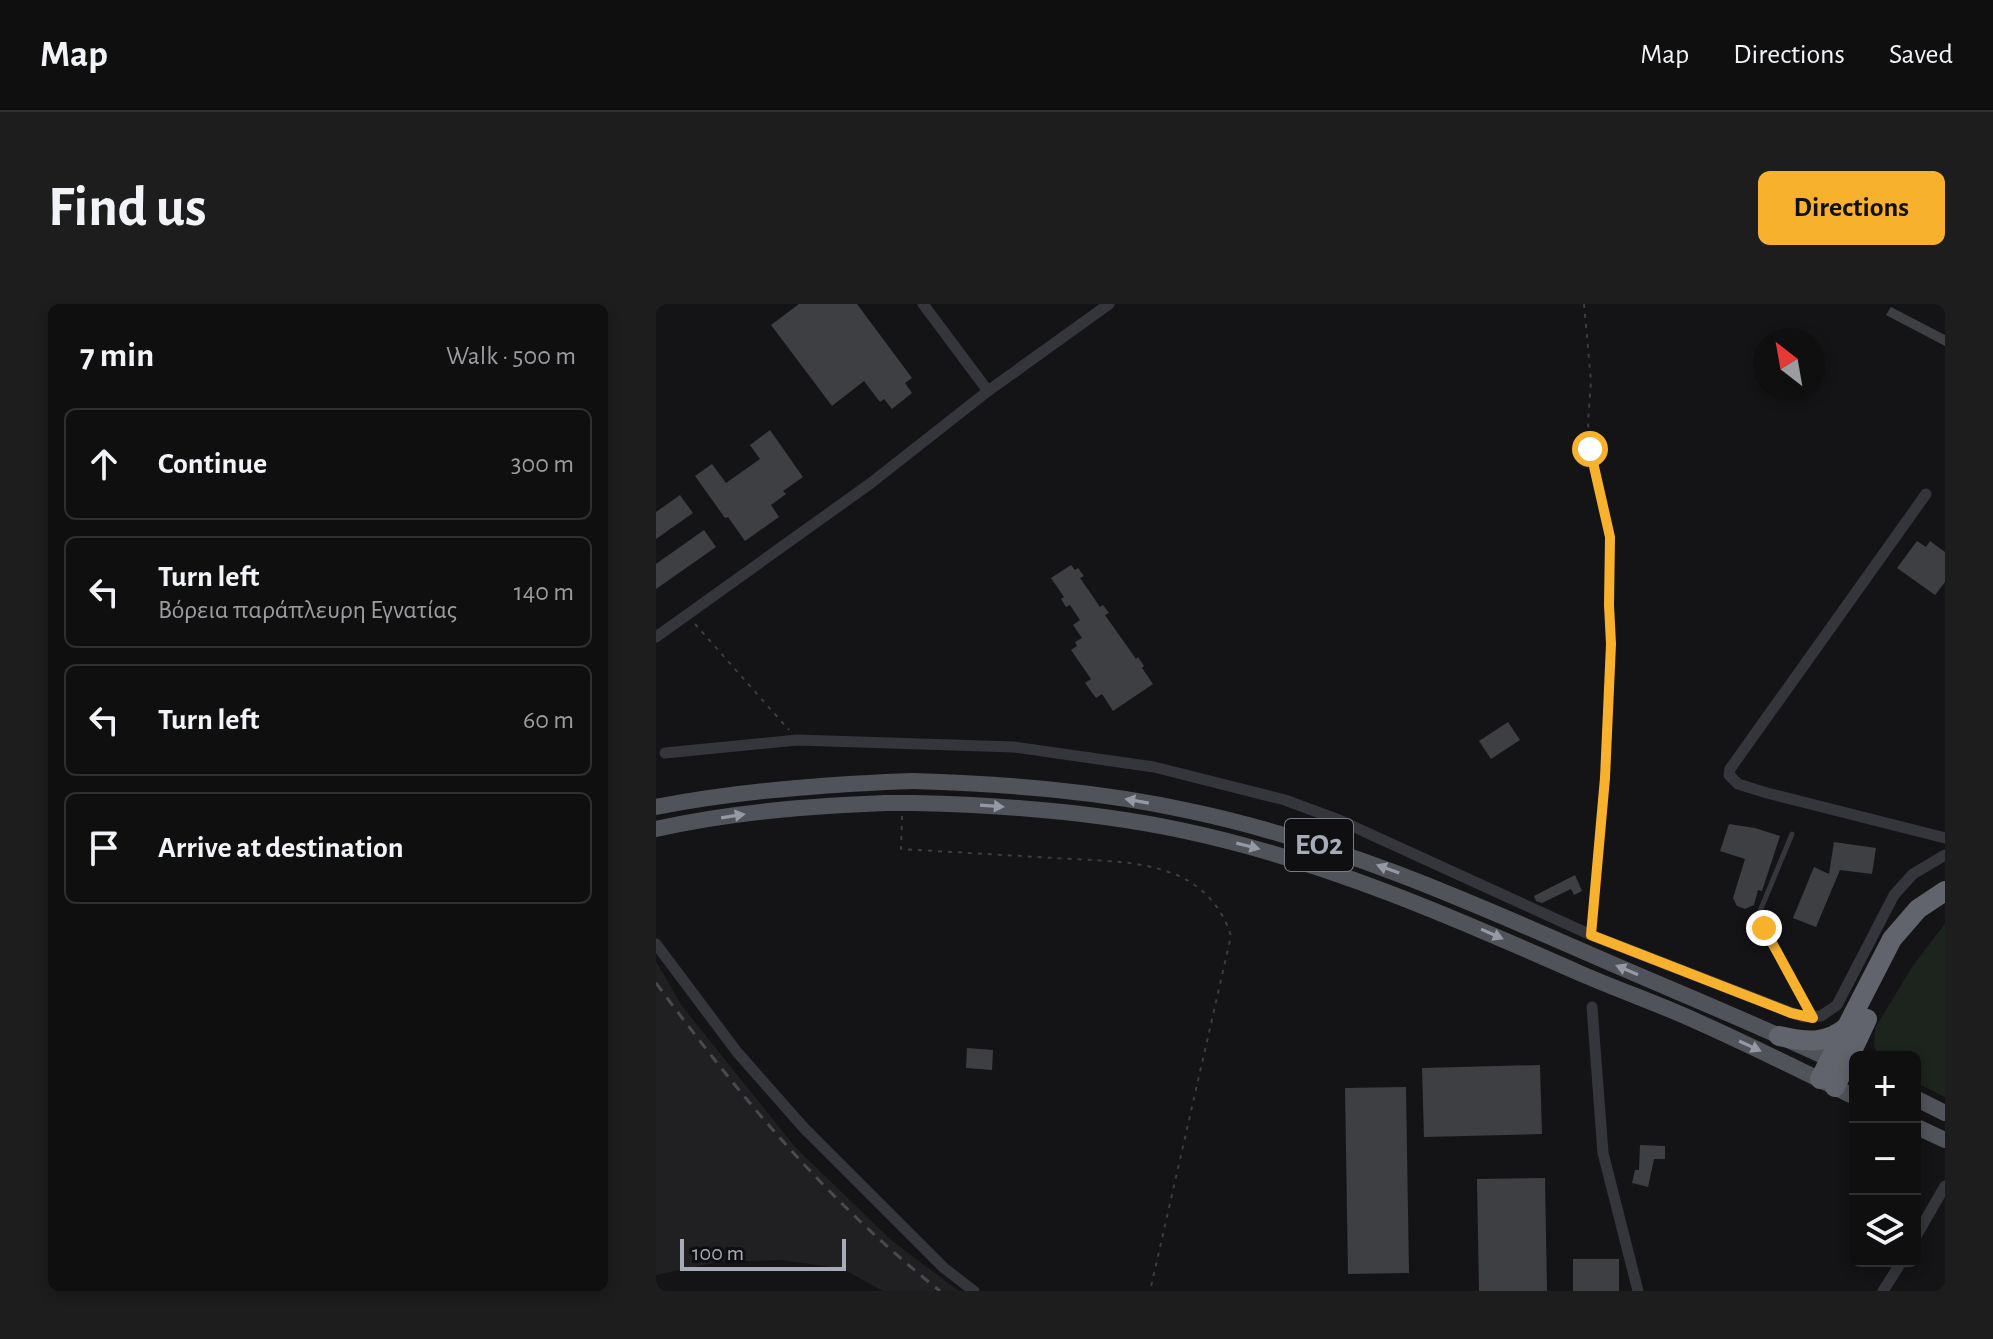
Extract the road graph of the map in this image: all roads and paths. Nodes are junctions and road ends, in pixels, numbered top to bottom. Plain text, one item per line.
1 (923, 304) edge
2 (1109, 304) edge
3 (1584, 304) edge
4 (988, 391) junction
5 (1926, 494) dead end
6 (687, 614) junction
7 (656, 637) edge
8 (797, 740) junction
9 (665, 753) dead end
10 (656, 807) edge
11 (656, 829) edge
12 (1792, 834) dead end
13 (1945, 838) edge
14 (901, 849) dead end
15 (1945, 855) edge
16 (1945, 891) edge
17 (1945, 906) edge
18 (1591, 935) junction
19 (656, 944) edge
20 (1592, 1007) dead end
21 (1813, 1018) junction
22 (1857, 1024) junction
23 (1779, 1036) junction
24 (1864, 1051) edge
25 (1843, 1065) edge
26 (1827, 1083) junction
27 (1849, 1094) edge
28 (1921, 1101) edge
29 (1945, 1113) edge
30 (1921, 1129) edge
31 (1945, 1140) edge
32 (1945, 1186) edge
33 (1921, 1228) edge
34 (1898, 1267) edge
35 (974, 1291) edge
36 (1150, 1291) edge
37 (1638, 1291) edge
38 (1883, 1291) edge

1 - 4 street
2 - 4 street
3 - 18 path
4 - 6 street
5 - 13 street
6 - 7 street
6 - 8 path
8 - 9 street
8 - 18 street
23 -> 10 main road, ΕΟ2, bridge
11 -> 26 main road, ΕΟ2, bridge
12 - 21 lane
14 - 36 path
15 - 21 street
16 - 22 highway
17 - 22 highway
18 - 21 street
19 - 35 street
20 - 37 street
22 - 23 highway
22 - 24 highway
22 - 25 highway
23 - 25 main road, ΕΟ2
25 - 26 highway
26 - 27 main road, ΕΟ2
28 - 29 main road
30 - 31 main road
32 - 33 street
34 - 38 street

